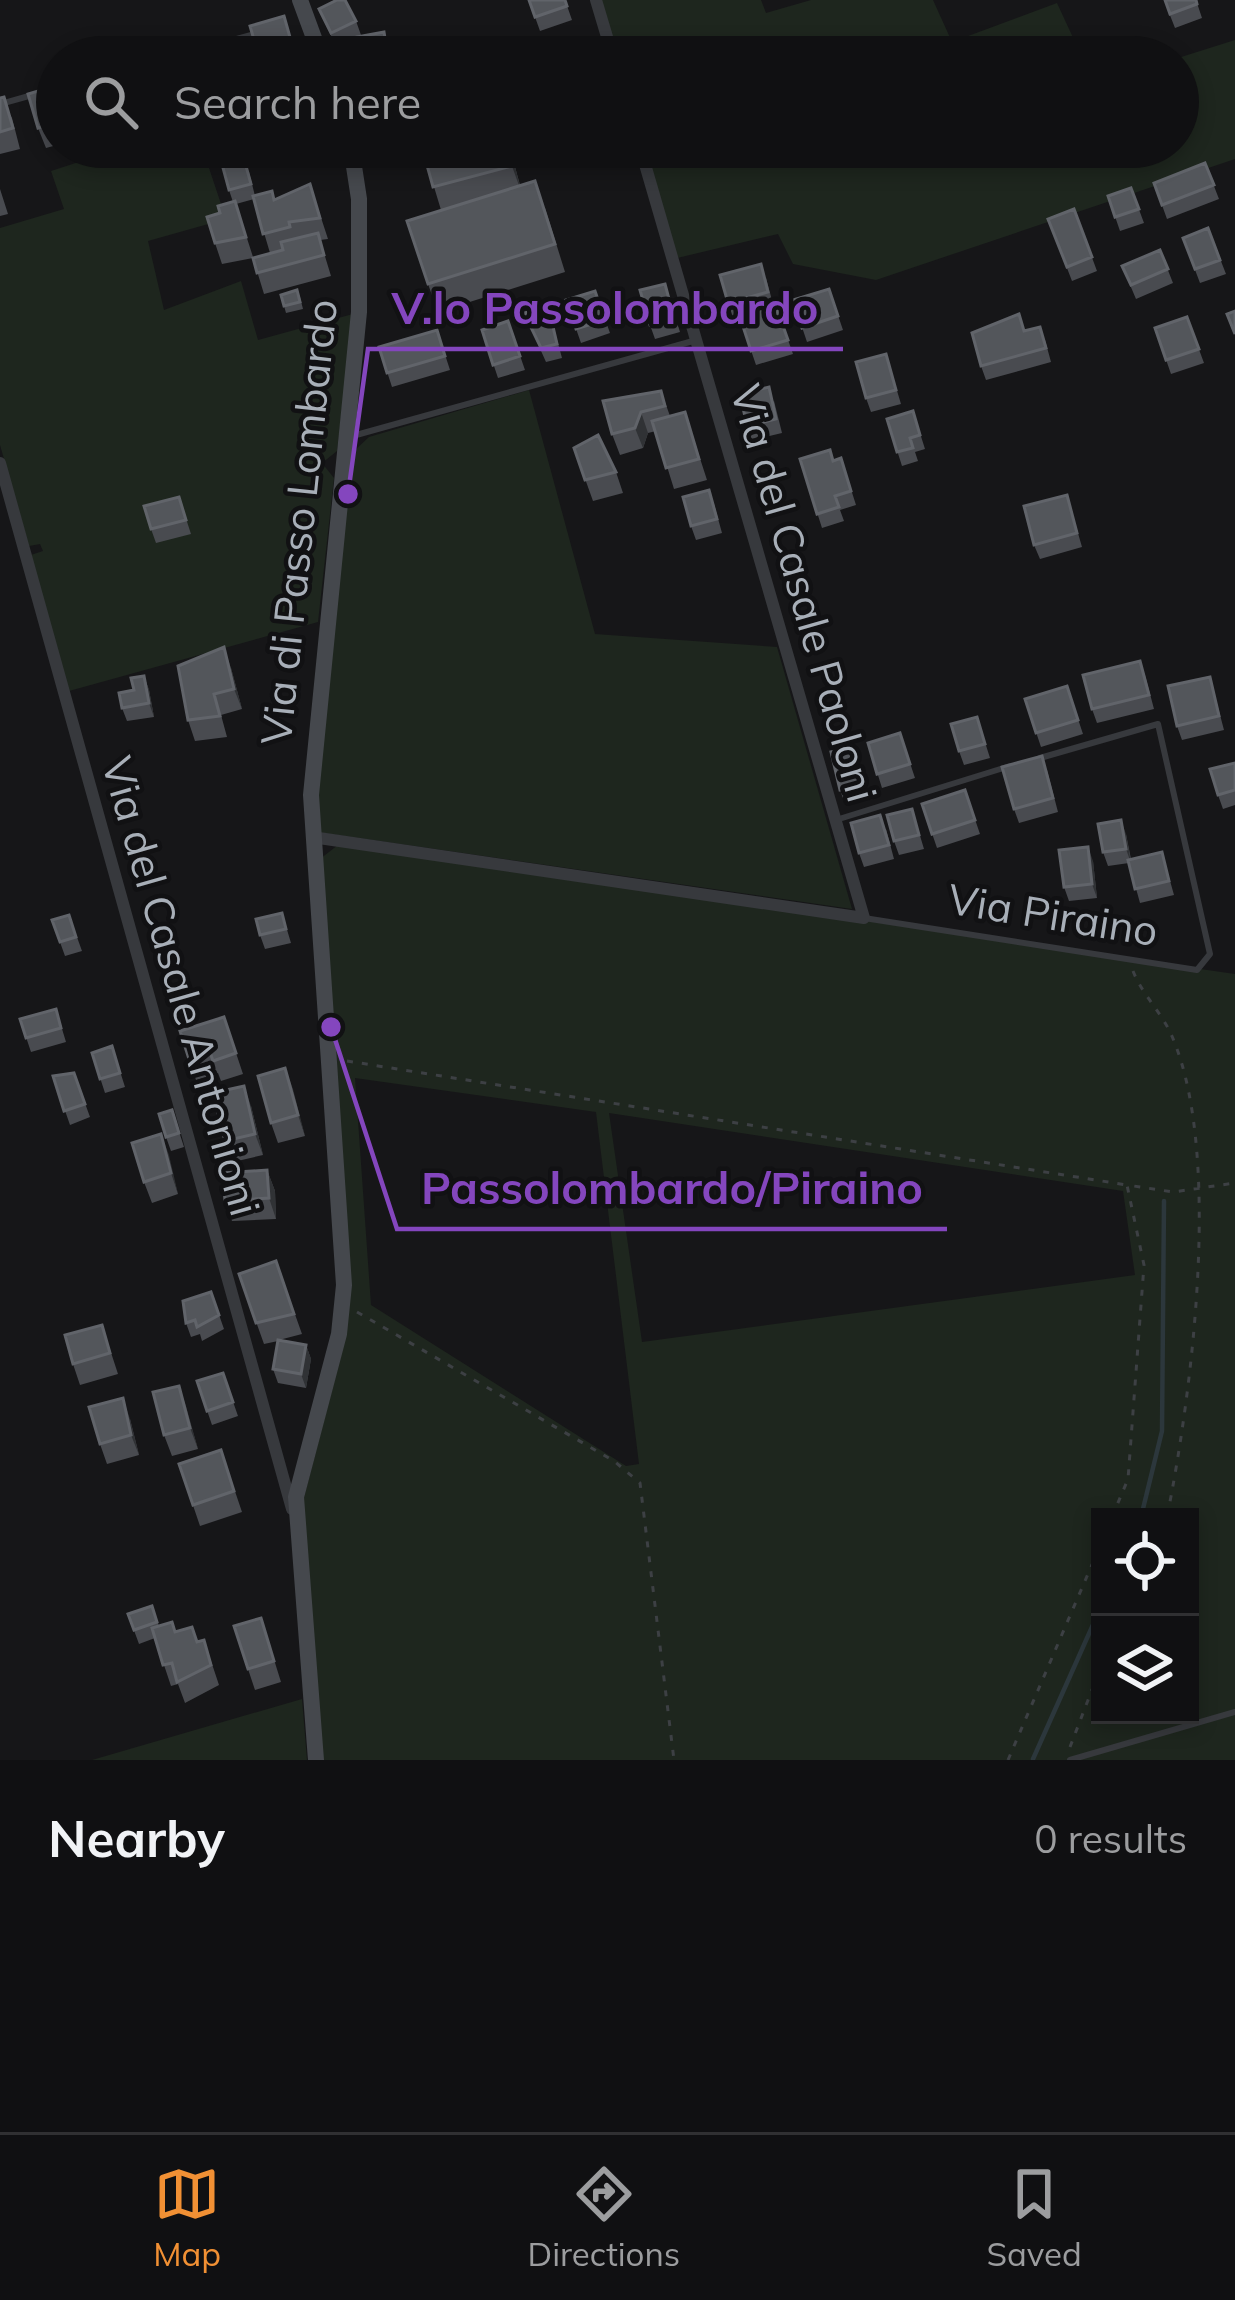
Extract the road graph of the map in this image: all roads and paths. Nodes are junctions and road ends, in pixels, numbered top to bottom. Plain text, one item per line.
1 (300, 0) edge
2 (596, 0) edge
3 (308, 19) junction
4 (285, 25) edge
5 (262, 32) edge
6 (247, 36) edge
7 (314, 36) edge
8 (607, 36) edge
9 (36, 94) edge
10 (0, 104) edge
11 (353, 168) edge
12 (646, 168) edge
13 (697, 340) junction
14 (349, 436) junction
15 (0, 463) edge
16 (1033, 760) edge
17 (1012, 766) edge
18 (835, 820) junction
19 (312, 837) junction
20 (864, 918) junction
21 (1129, 960) junction
22 (327, 1058) junction
23 (1235, 1184) edge
24 (1127, 1185) junction
25 (1198, 1189) junction
26 (344, 1304) junction
27 (1116, 1508) edge
28 (1169, 1508) edge
29 (296, 1528) junction
30 (1091, 1567) edge
31 (1091, 1692) edge
32 (1235, 1712) edge
33 (1069, 1749) dead end
34 (316, 1760) edge
35 (674, 1760) edge
36 (1008, 1760) edge
37 (1070, 1760) edge

1 - 3 street
2 - 8 street
3 - 4 lane
3 - 7 street
5 - 6 lane
9 - 10 lane
11 - 14 street, Via di Passo Lombardo
12 - 13 street, Via del Casale Paoloni
13 - 14 lane
13 - 18 street, Via del Casale Paoloni
14 - 19 street, Via di Passo Lombardo
15 - 29 street, Via del Casale Antonioni
16 - 21 lane, Via Piraino
17 - 18 lane
18 - 20 street, Via del Casale Paoloni
19 - 20 street, Via Piraino
19 - 22 street, Via di Passo Lombardo
20 - 21 lane, Via Piraino
21 - 25 path
22 - 24 path
22 - 26 street, Via di Passo Lombardo
23 - 25 path
24 - 25 path
24 - 27 path
25 - 28 path
26 - 29 street, Via di Passo Lombardo
26 - 35 path
29 - 34 street, Via di Passo Lombardo
30 - 36 path
31 - 33 path
32 - 37 lane

